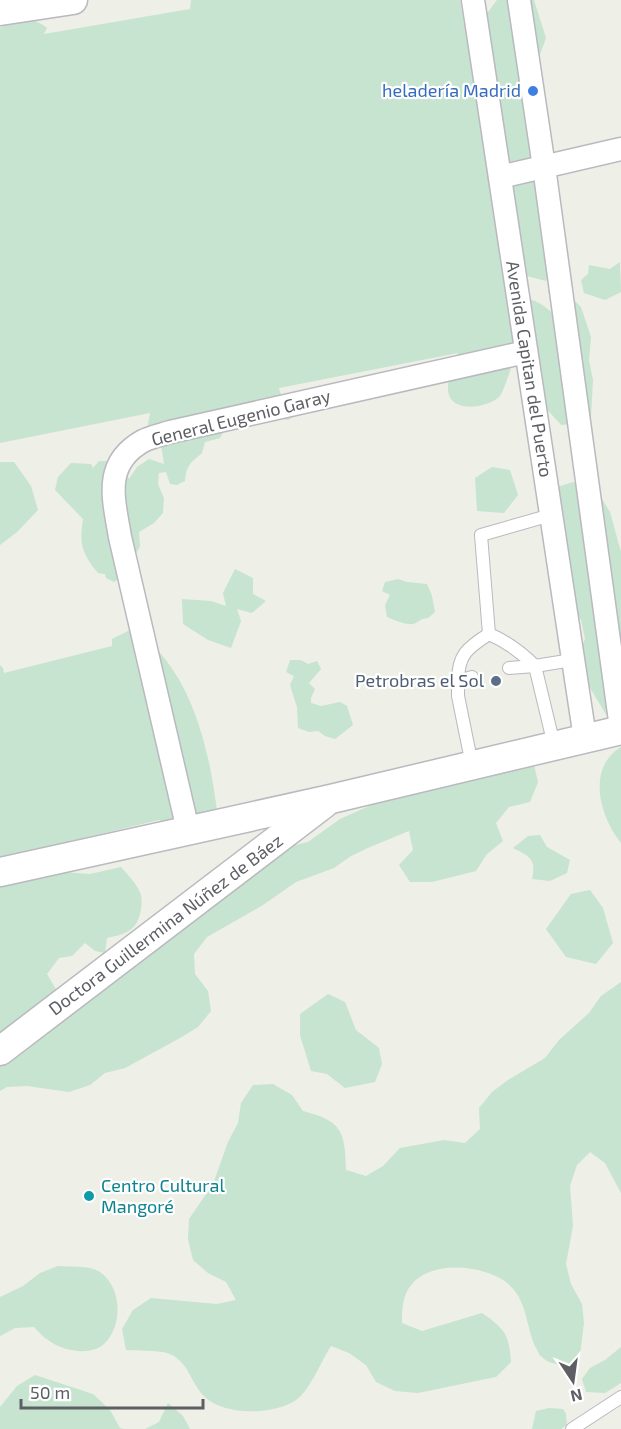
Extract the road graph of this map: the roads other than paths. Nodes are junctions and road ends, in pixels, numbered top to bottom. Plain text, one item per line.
1 (73, 0) edge
2 (473, 0) edge
3 (519, 0) edge
4 (0, 11) edge
5 (621, 149) edge
6 (544, 167) junction
7 (500, 177) junction
8 (526, 352) junction
9 (551, 514) junction
10 (489, 634) junction
11 (572, 660) junction
12 (536, 666) junction
13 (509, 668) dead end
14 (472, 677) dead end
15 (458, 681) junction
16 (621, 729) edge
17 (585, 738) junction
18 (554, 745) junction
19 (472, 765) junction
20 (331, 799) junction
21 (188, 830) junction
22 (0, 872) edge
23 (0, 1051) edge
24 (621, 1397) edge
25 (577, 1428) edge

1 - 4 street
2 - 7 street, Avenida Capitan del Puerto
3 - 6 street
5 - 6 street
6 - 7 street
6 - 16 street
7 - 8 street, Avenida Capitan del Puerto
8 - 9 street, Avenida Capitan del Puerto
8 - 21 street, General Eugenio Garay
9 - 10 lane
9 - 11 street, Avenida Capitan del Puerto
10 - 12 lane
10 - 15 lane
11 - 12 lane
11 - 17 street, Avenida Capitan del Puerto
12 - 13 lane
12 - 18 lane
14 - 15 lane
15 - 19 lane
16 - 17 street
17 - 18 street
18 - 19 street
19 - 20 street
20 - 21 street
20 - 23 street, Doctora Guillermina Núñez de Báez
21 - 22 street
24 - 25 lane

